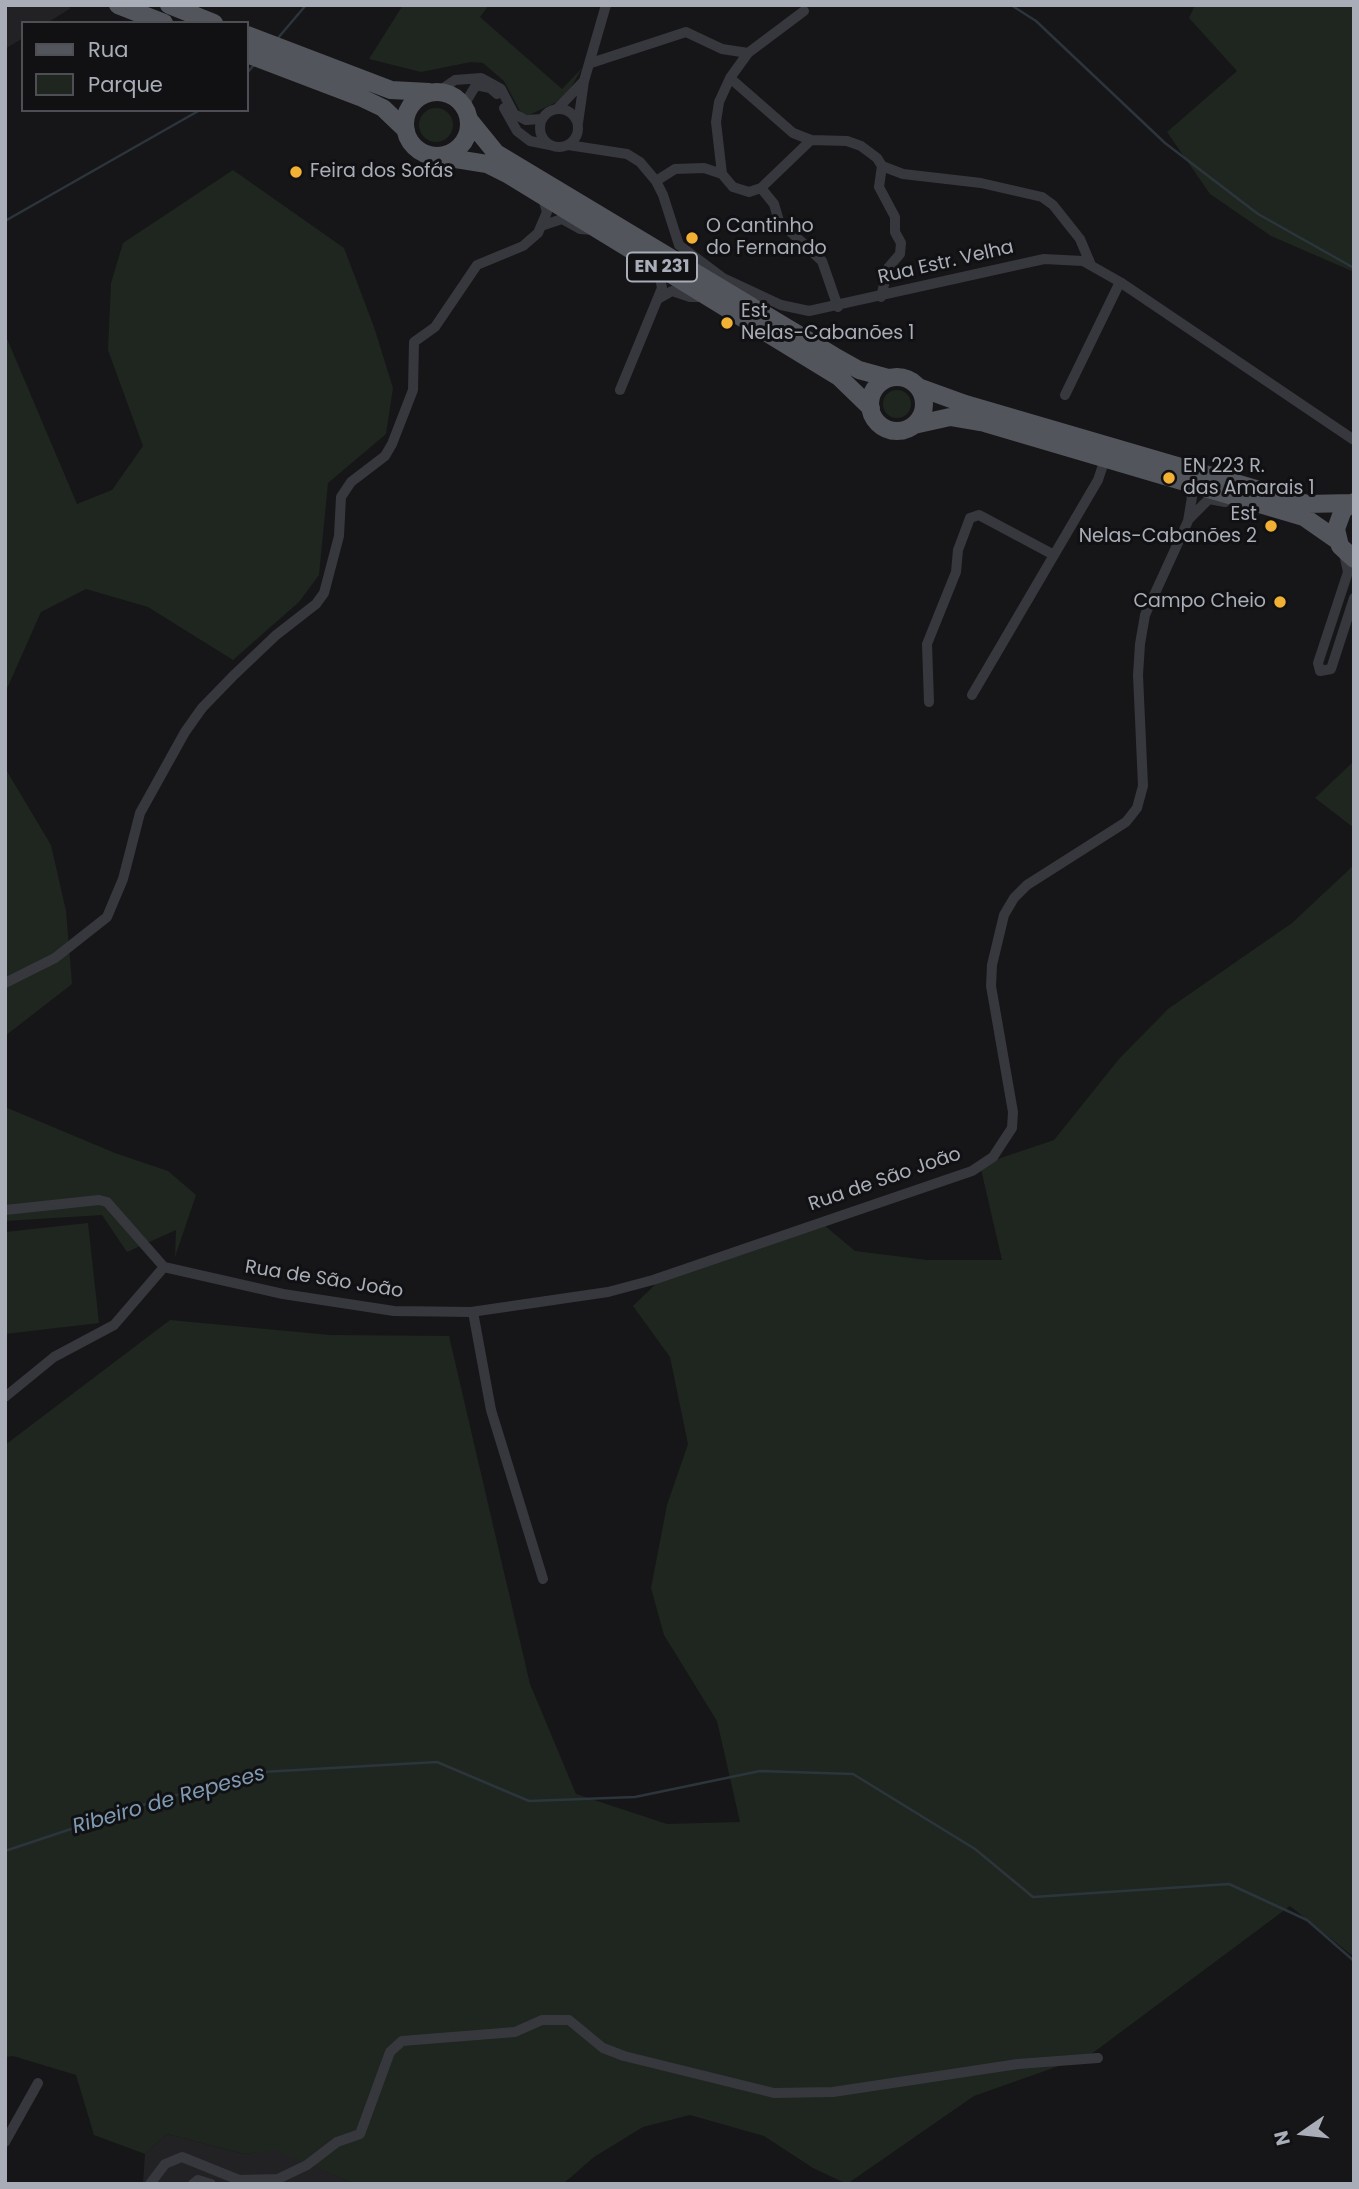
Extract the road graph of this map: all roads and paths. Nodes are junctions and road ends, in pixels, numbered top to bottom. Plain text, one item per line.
1 (118, 5) edge
2 (169, 5) edge
3 (606, 5) edge
4 (804, 11) dead end
5 (159, 21) edge
6 (209, 21) edge
7 (248, 35) edge
8 (748, 53) junction
9 (248, 54) edge
10 (591, 63) junction
11 (730, 78) junction
12 (584, 81) junction
13 (434, 92) junction
14 (558, 108) junction
15 (467, 113) junction
16 (542, 119) junction
17 (578, 123) junction
18 (406, 130) junction
19 (811, 140) junction
20 (550, 145) junction
21 (568, 145) junction
22 (437, 156) junction
23 (882, 166) junction
24 (722, 174) junction
25 (656, 181) junction
26 (761, 188) junction
27 (542, 195) junction
28 (544, 225) junction
29 (600, 230) junction
30 (679, 245) junction
31 (657, 257) junction
32 (683, 265) junction
33 (1092, 265) junction
34 (1120, 282) junction
35 (881, 296) junction
36 (712, 298) junction
37 (658, 299) junction
38 (838, 307) junction
39 (888, 378) junction
40 (918, 387) junction
41 (620, 390) dead end
42 (1066, 395) dead end
43 (871, 408) junction
44 (914, 425) junction
45 (1354, 440) edge
46 (1105, 459) junction
47 (1184, 482) junction
48 (1243, 500) junction
49 (1353, 502) edge
50 (1188, 521) junction
51 (1345, 550) edge
52 (1054, 555) junction
53 (1354, 598) edge
54 (972, 695) dead end
55 (929, 702) dead end
56 (5, 984) edge
57 (5, 1210) edge
58 (164, 1267) junction
59 (473, 1312) junction
60 (5, 1397) edge
61 (543, 1579) dead end
62 (1098, 2058) dead end
63 (38, 2083) dead end
64 (5, 2142) edge
65 (150, 2184) edge
66 (193, 2184) edge
67 (211, 2184) edge

1 - 5 main road
2 - 6 main road
3 - 10 street
4 - 8 street
7 - 13 main road, EN 231
8 - 10 street
8 - 11 street
9 - 18 main road, EN 231
10 - 12 street
11 - 19 street
11 - 24 street
12 - 14 street
12 - 17 street
13 - 15 main road, EN 231
13 - 16 street
13 - 18 main road
14 - 16 street
14 - 17 street
15 - 20 street
15 - 22 main road
15 - 31 main road, EN 231
16 - 20 street
17 - 21 street
18 - 22 main road, EN 231
19 - 23 street
19 - 26 street
20 - 21 street
21 - 25 street
22 - 27 main road, EN 231
23 - 33 street
23 - 35 street
24 - 25 street
24 - 26 street
25 - 30 street
26 - 38 street
27 - 28 street
27 - 29 main road, EN 231
28 - 29 street
28 - 56 street
29 - 31 main road, EN 231
30 - 31 street
30 - 32 street
30 - 38 street, Rua Estr. Velha
31 - 32 main road, EN 231
31 - 36 main road, EN 231
31 - 37 street
32 - 39 main road, EN 231
33 - 34 street, Rua Estr. Velha
33 - 35 street, Rua Estr. Velha
34 - 42 street
34 - 45 street, Rua Estr. Velha
35 - 38 street, Rua Estr. Velha
36 - 37 street
36 - 43 main road, EN 231
37 - 41 street
39 - 40 main road, EN 231
39 - 43 main road
40 - 44 main road
40 - 49 main road, EN 231
43 - 44 main road, EN 231
44 - 46 main road, EN 231
46 - 47 main road, EN 231
46 - 52 street
47 - 48 main road, EN 231
47 - 50 street
48 - 50 street
48 - 51 main road, EN 231
49 - 51 main road, EN 231
50 - 59 street, Rua de São João
51 - 53 street
52 - 54 street
52 - 55 street
57 - 58 street
58 - 59 street, Rua de São João
58 - 60 street
59 - 61 street
62 - 65 street
63 - 64 street
66 - 67 street

